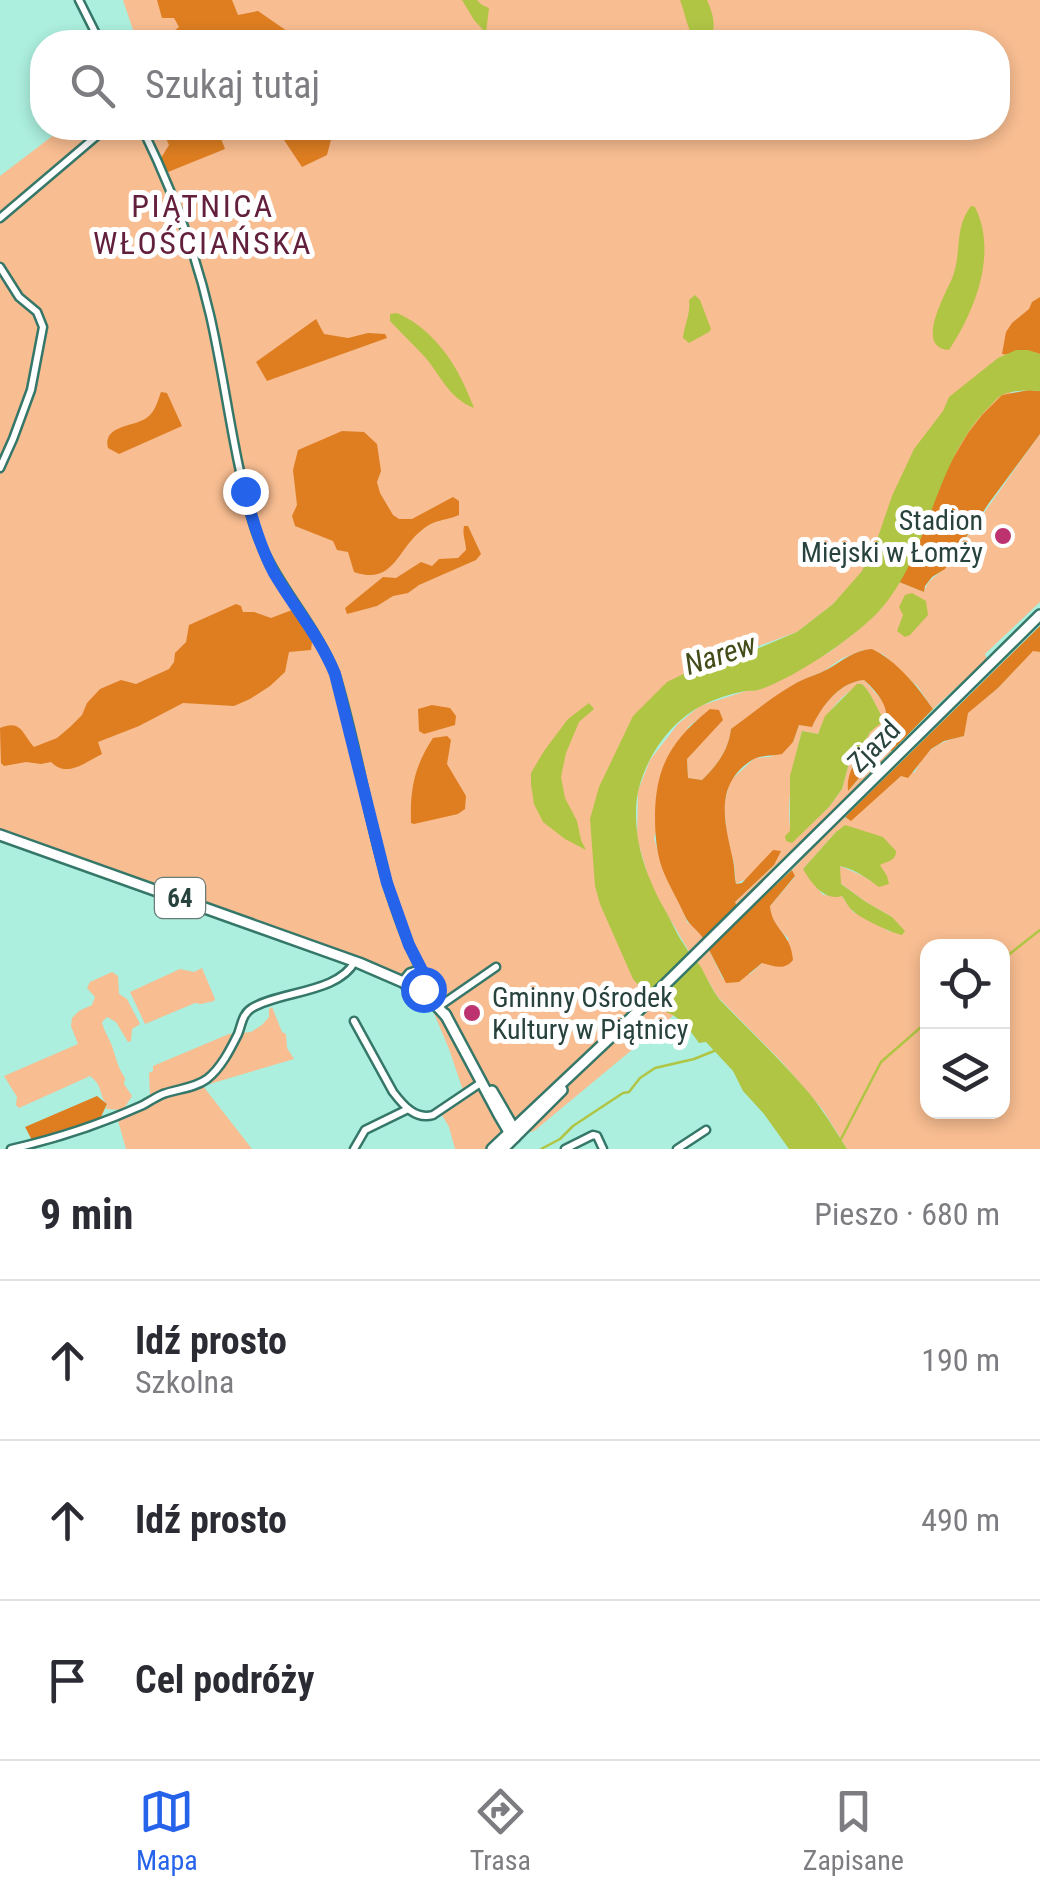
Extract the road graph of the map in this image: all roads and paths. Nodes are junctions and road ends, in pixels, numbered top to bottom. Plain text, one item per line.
1 (79, 0) edge
2 (94, 30) edge
3 (92, 140) edge
4 (148, 140) edge
5 (0, 218) edge
6 (0, 267) edge
7 (0, 468) edge
8 (1040, 614) edge
9 (0, 835) edge
10 (357, 962) junction
11 (496, 967) dead end
12 (416, 980) junction
13 (440, 1005) junction
14 (446, 1016) junction
15 (354, 1021) dead end
16 (622, 1027) junction
17 (483, 1082) junction
18 (408, 1108) junction
19 (528, 1114) junction
20 (508, 1115) junction
21 (706, 1130) dead end
22 (514, 1136) junction
23 (10, 1149) edge
24 (354, 1149) edge
25 (492, 1149) edge
26 (503, 1149) edge
27 (565, 1149) edge
28 (603, 1149) edge
29 (676, 1149) edge

1 - 2 street
3 - 5 street
4 - 12 street
6 - 7 street
8 - 16 main road, Zjazd
9 - 10 main road, 64
10 - 12 main road, 64
10 - 23 street
11 - 13 street
12 - 13 main road
12 - 14 main road
13 - 14 main road
14 - 17 main road
15 - 18 street
16 - 19 main road
16 - 22 main road
17 - 18 street
17 - 20 main road
17 - 22 main road
18 - 24 street
19 - 20 main road
19 - 22 main road
20 - 22 main road
21 - 29 street
22 - 25 main road
22 - 26 main road
27 - 28 street

